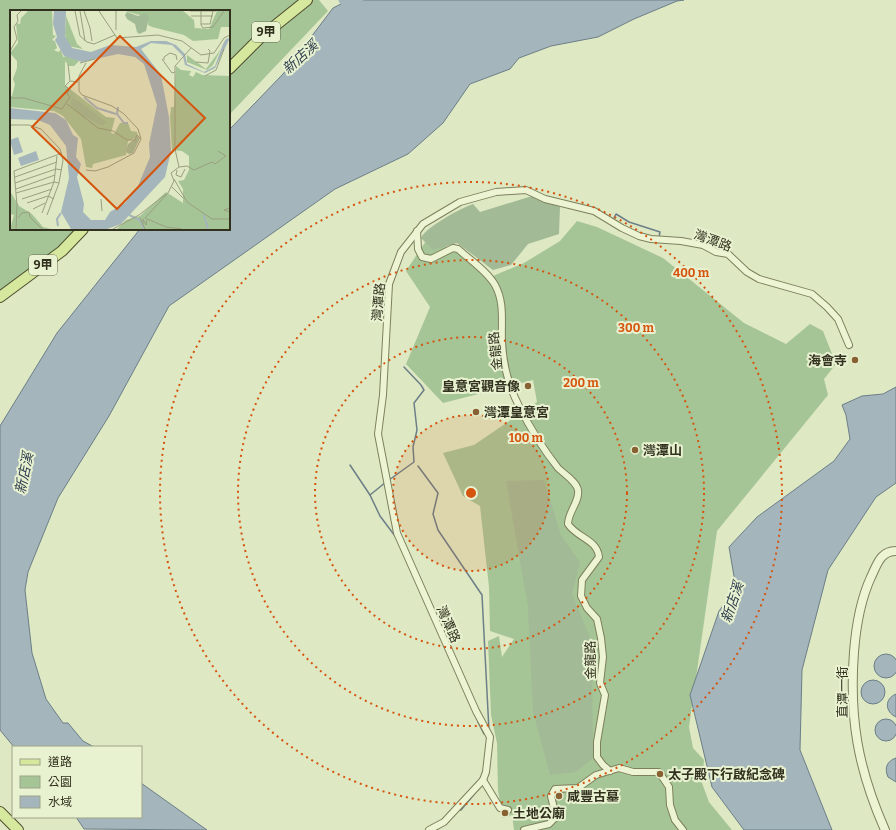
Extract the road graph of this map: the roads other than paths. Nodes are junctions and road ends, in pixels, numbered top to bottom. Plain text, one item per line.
1 (307, 0) edge
2 (230, 68) edge
3 (82, 230) edge
4 (417, 231) junction
5 (0, 298) edge
6 (849, 346) dead end
7 (896, 551) edge
8 (610, 771) junction
9 (483, 780) junction
10 (508, 810) dead end
11 (0, 812) edge
12 (0, 821) edge
13 (444, 822) junction
14 (9, 830) edge
15 (18, 830) edge
16 (429, 830) edge
17 (447, 830) edge
18 (524, 830) edge
19 (683, 830) edge
20 (885, 830) edge

1 - 2 main road, 9甲
3 - 5 main road, 9甲
4 - 6 street, 灣潭路
4 - 8 street, 金龍路
4 - 9 street, 灣潭路
7 - 20 street, 直潭一街
8 - 18 street
8 - 19 street
9 - 10 street
9 - 13 street
11 - 15 main road
12 - 14 main road
13 - 16 street
13 - 17 street

